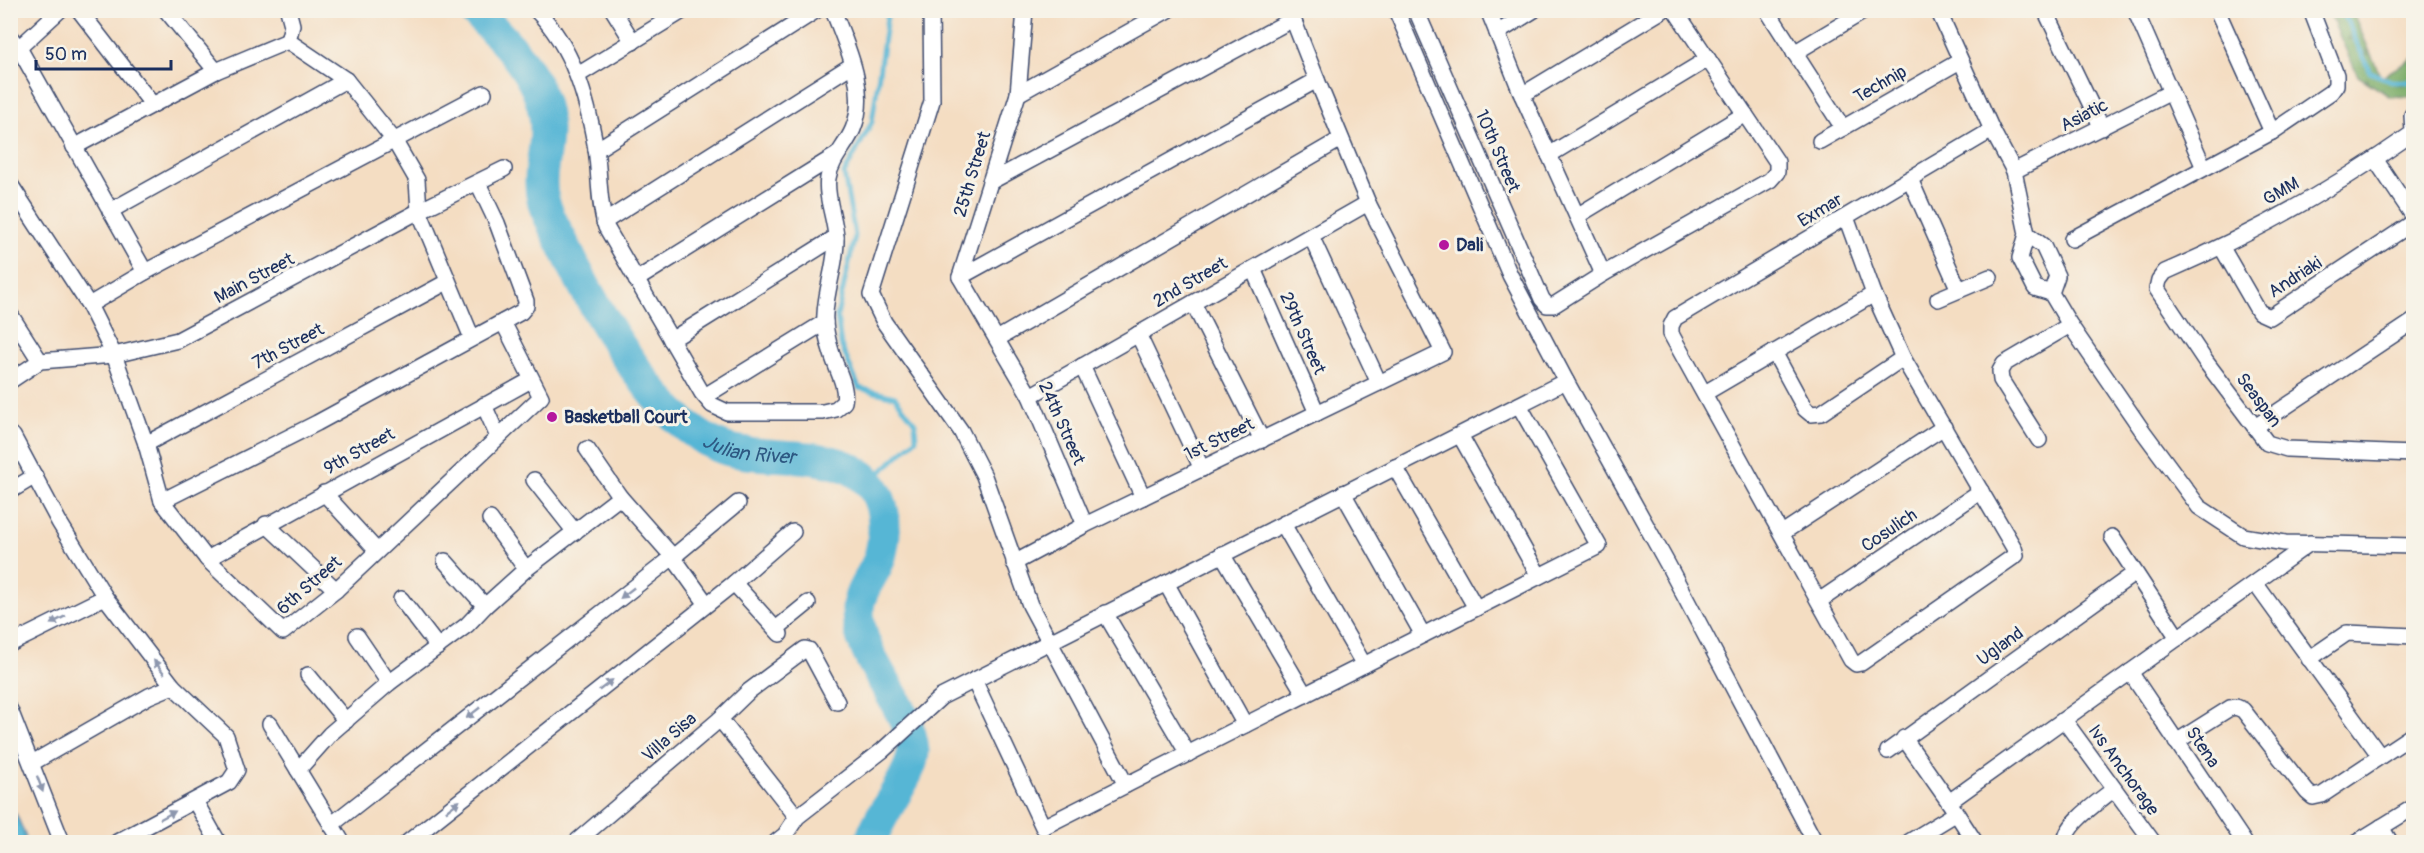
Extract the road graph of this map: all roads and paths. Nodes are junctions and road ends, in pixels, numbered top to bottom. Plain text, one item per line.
1 (60, 10) edge
2 (79, 10) edge
3 (166, 10) edge
4 (288, 10) edge
5 (536, 10) edge
6 (613, 10) edge
7 (684, 10) edge
8 (817, 10) edge
9 (833, 10) edge
10 (931, 10) edge
11 (1168, 10) edge
12 (1396, 10) edge
13 (1416, 10) edge
14 (1488, 10) edge
15 (1534, 10) edge
16 (1663, 10) edge
17 (1675, 10) edge
18 (1767, 10) edge
19 (1938, 10) edge
20 (2045, 10) edge
21 (2135, 10) edge
22 (2217, 10) edge
23 (2311, 10) edge
24 (1026, 11) edge
25 (1863, 11) edge
26 (1292, 15) edge
27 (1497, 33) junction
28 (288, 41) junction
29 (633, 42) junction
30 (13, 47) edge
31 (1794, 53) junction
32 (1708, 59) junction
33 (1960, 61) junction
34 (852, 65) junction
35 (216, 71) junction
36 (578, 75) junction
37 (346, 80) junction
38 (1317, 80) junction
39 (2171, 92) junction
40 (484, 93) dead end
41 (1018, 94) junction
42 (1522, 95) junction
43 (152, 104) junction
44 (1746, 114) junction
45 (2412, 115) edge
46 (1843, 128) junction
47 (2102, 128) junction
48 (1992, 130) junction
49 (2272, 132) junction
50 (1341, 139) junction
51 (394, 140) junction
52 (1820, 141) dead end
53 (74, 147) junction
54 (596, 150) junction
55 (838, 154) junction
56 (1549, 155) junction
57 (2375, 159) junction
58 (2204, 168) junction
59 (504, 169) dead end
60 (2014, 171) junction
61 (1910, 179) junction
62 (990, 182) junction
63 (478, 183) junction
64 (10, 184) edge
65 (1368, 203) junction
66 (110, 211) junction
67 (419, 211) junction
68 (1577, 216) junction
69 (1846, 217) junction
70 (2414, 217) edge
71 (604, 222) junction
72 (2414, 222) edge
73 (2027, 234) junction
74 (1311, 236) junction
75 (836, 237) junction
76 (2072, 239) dead end
77 (2222, 248) junction
78 (1254, 269) junction
79 (145, 272) junction
80 (1603, 274) junction
81 (960, 277) junction
82 (1990, 278) dead end
83 (636, 280) junction
84 (447, 282) junction
85 (2157, 289) joint
86 (1959, 290) junction
87 (2051, 293) junction
88 (1874, 294) junction
89 (1938, 299) dead end
90 (1193, 303) junction
91 (89, 305) junction
92 (10, 314) edge
93 (2414, 321) edge
94 (503, 322) junction
95 (825, 322) junction
96 (2070, 325) junction
97 (1138, 334) junction
98 (472, 338) junction
99 (997, 339) junction
100 (671, 340) junction
101 (1774, 352) junction
102 (114, 355) junction
103 (1904, 358) junction
104 (40, 361) junction
105 (1082, 366) junction
106 (531, 380) junction
107 (10, 381) edge
108 (1566, 381) junction
109 (1379, 383) junction
110 (1705, 393) junction
111 (705, 396) junction
112 (1030, 396) junction
113 (484, 405) junction
114 (1519, 405) junction
115 (1317, 413) junction
116 (1944, 427) junction
117 (2254, 427) junction
118 (1460, 435) junction
119 (13, 436) dead end
120 (498, 437) junction
121 (1263, 440) junction
122 (2040, 440) dead end
123 (146, 444) junction
124 (587, 449) dead end
125 (2414, 454) edge
126 (1395, 467) junction
127 (1202, 469) junction
128 (35, 476) junction
129 (534, 480) dead end
130 (1981, 490) junction
131 (10, 492) edge
132 (324, 493) junction
133 (1342, 494) junction
134 (620, 497) junction
135 (1143, 497) junction
136 (162, 501) junction
137 (738, 503) dead end
138 (490, 519) dead end
139 (266, 524) junction
140 (1283, 524) junction
141 (1085, 525) junction
142 (575, 531) junction
143 (793, 532) dead end
144 (1782, 533) junction
145 (2112, 537) dead end
146 (2310, 543) junction
147 (2414, 546) edge
148 (377, 551) junction
149 (1222, 555) junction
150 (673, 557) junction
151 (207, 559) junction
152 (445, 561) dead end
153 (1014, 563) junction
154 (526, 569) junction
155 (2135, 573) junction
156 (1539, 576) junction
157 (734, 583) junction
158 (1166, 583) junction
159 (2255, 583) junction
160 (336, 590) junction
161 (105, 597) junction
162 (401, 599) dead end
163 (1819, 601) junction
164 (706, 603) junction
165 (808, 603) dead end
166 (485, 606) junction
167 (1476, 608) junction
168 (1106, 613) junction
169 (1423, 635) junction
170 (357, 636) dead end
171 (2414, 636) edge
172 (2178, 638) junction
173 (1048, 642) junction
174 (10, 644) edge
175 (438, 647) junction
176 (2309, 659) junction
177 (1364, 665) junction
178 (2130, 672) junction
179 (308, 675) dead end
180 (974, 680) junction
181 (389, 683) junction
182 (173, 686) junction
183 (1305, 695) junction
184 (837, 702) dead end
185 (10, 710) edge
186 (720, 719) junction
187 (2064, 720) junction
188 (346, 721) junction
189 (270, 724) dead end
190 (1245, 725) junction
191 (2414, 734) edge
192 (1904, 738) junction
193 (2176, 741) junction
194 (1888, 751) dead end
195 (1188, 754) junction
196 (2380, 756) junction
197 (32, 763) junction
198 (298, 770) junction
199 (1126, 785) junction
200 (2114, 789) junction
201 (195, 801) junction
202 (2414, 807) edge
203 (1952, 808) junction
204 (797, 817) junction
205 (331, 825) junction
206 (2381, 827) junction
207 (783, 840) edge
208 (62, 843) edge
209 (117, 843) edge
210 (219, 843) edge
211 (342, 843) edge
212 (408, 843) edge
213 (576, 843) edge
214 (1815, 843) edge
215 (1910, 843) edge
216 (1975, 843) edge
217 (2066, 843) edge
218 (2153, 843) edge
219 (2244, 843) edge
220 (2357, 843) edge
221 (2390, 843) edge

1 - 30 street
2 - 43 street
3 - 35 street
4 - 28 street
5 - 36 street
6 - 29 street
7 - 29 street
8 - 54 street
9 - 34 street
10 - 153 street
11 - 41 street
12 - 108 street
13 - 80 street, 10th Street
14 - 27 street
15 - 27 street
16 - 42 street
17 - 32 street
18 - 31 street
19 - 33 street
20 - 47 street
21 - 39 street
22 - 49 street
23 - 49 street
24 - 41 street, 25th Street
25 - 31 street
26 - 38 street
26 - 62 street
27 - 42 street
28 - 35 street
28 - 37 street
29 - 36 street
30 - 53 street
31 - 46 street
32 - 44 street
32 - 56 street
33 - 46 street, Technip
33 - 48 street
34 - 55 street
34 - 71 street
35 - 43 street
36 - 54 street
37 - 51 street
37 - 66 street
38 - 50 street
38 - 81 street
39 - 47 street, Asiatic
39 - 58 street
40 - 51 street
41 - 62 street, 25th Street
42 - 56 street
43 - 53 street
44 - 68 street
44 - 80 street
45 - 57 street, GMM
46 - 52 street, Technip
47 - 60 street, Asiatic
48 - 60 street
48 - 61 street, Exmar
49 - 58 street
50 - 65 street
50 - 99 street
51 - 67 street
51 - 79 street
53 - 66 street
54 - 71 street
55 - 75 street
55 - 83 street
56 - 68 street
57 - 70 street
57 - 77 street, GMM
58 - 76 street
59 - 63 street, Main Street
60 - 73 street
61 - 69 street, Exmar
61 - 86 street
62 - 81 street, 25th Street
63 - 67 street, Main Street
63 - 94 street
64 - 91 street, 6th Street
65 - 74 street, 2nd Street
65 - 109 street, 1st Street
66 - 79 street
67 - 84 street
67 - 102 street, Main Street
68 - 80 street
69 - 88 street
69 - 110 street, Exmar
71 - 83 street
72 - 77 street, Andriaki
73 - 87 street
73 - 87 street
74 - 78 street, 2nd Street
74 - 109 street
75 - 95 street
75 - 100 street
77 - 85 street, GMM
78 - 90 street, 2nd Street
78 - 115 street, 29th Street
79 - 91 street
81 - 99 street
82 - 86 street
83 - 100 street
84 - 98 street
84 - 123 street, 7th Street
85 - 117 street, Seaspan
86 - 89 street
87 - 96 street
88 - 101 street
88 - 103 street
90 - 97 street, 2nd Street
90 - 121 street
91 - 102 street, 6th Street
92 - 104 street
93 - 117 street
94 - 98 street
94 - 106 street
95 - 111 street
95 - 111 street
96 - 122 street
96 - 146 street
97 - 105 street, 2nd Street
97 - 127 street
98 - 136 street
99 - 112 street, 24th Street
100 - 111 street
101 - 103 street
101 - 110 street
102 - 104 street, Main Street
102 - 123 street, 6th Street
103 - 116 street
104 - 107 street, Main Street
105 - 112 street, 2nd Street
105 - 135 street
106 - 113 street, 9th Street
106 - 120 street, 6th Street
108 - 114 street
108 - 214 street
109 - 115 street, 1st Street
110 - 144 street
112 - 141 street, 24th Street
113 - 120 street
113 - 132 street, 9th Street
114 - 118 street
114 - 156 street
115 - 121 street, 1st Street
116 - 130 street
116 - 144 street
117 - 125 street, Seaspan
118 - 126 street
118 - 156 street
119 - 128 street
120 - 148 street, 6th Street
121 - 127 street, 1st Street
123 - 136 street, 6th Street
124 - 134 street
126 - 133 street
126 - 167 street
127 - 135 street, 1st Street
128 - 131 street
128 - 161 street
129 - 142 street
130 - 163 street, Cosulich
130 - 163 street
132 - 139 street, 9th Street
132 - 148 street
133 - 140 street
133 - 169 street
134 - 142 street
134 - 150 street
135 - 141 street, 1st Street
136 - 151 street, 6th Street
137 - 150 street
138 - 154 street
139 - 151 street, 9th Street
139 - 160 street
140 - 149 street
140 - 177 street
141 - 153 street, 1st Street
142 - 154 street
143 - 157 street
144 - 163 street
145 - 155 street
146 - 147 street
146 - 159 street
148 - 160 street, 6th Street
149 - 158 street
149 - 183 street
150 - 164 street
150 -> 205 street
151 - 160 street, 6th Street
152 - 166 street
153 - 173 street
154 - 166 street
155 - 172 street
155 - 192 street, Ugland
156 - 167 street
157 - 164 street
157 - 165 street
158 - 168 street
158 - 190 street
159 - 172 street
159 - 176 street
161 -> 174 street
182 -> 161 street
162 - 175 street
212 -> 164 street
166 - 175 street
167 - 169 street
168 - 173 street
168 - 195 street
169 - 177 street
170 - 181 street
171 - 176 street
172 - 178 street
173 - 180 street
173 - 199 street
175 - 181 street
176 - 196 street
177 - 183 street
178 - 187 street
178 - 193 street, Stena
179 - 188 street
180 - 199 street
180 - 204 street
181 - 188 street
182 - 197 street
182 - 201 street
183 - 190 street
184 - 186 street
185 - 197 street
186 - 204 street, Villa Sisa
186 - 213 street, Villa Sisa
187 - 200 street, Ivs Anchorage
187 - 203 street
188 - 198 street
189 - 198 street
190 - 195 street
191 - 196 street
192 - 194 street, Ugland
192 - 203 street
193 - 196 street
193 - 219 street, Stena
195 - 199 street
197 -> 208 street
198 - 205 street
200 - 217 street
200 - 218 street, Ivs Anchorage
209 -> 201 street
201 - 210 street
202 - 206 street
203 - 215 street
203 - 216 street
204 - 207 street
205 - 211 street
206 - 220 street
206 - 221 street

